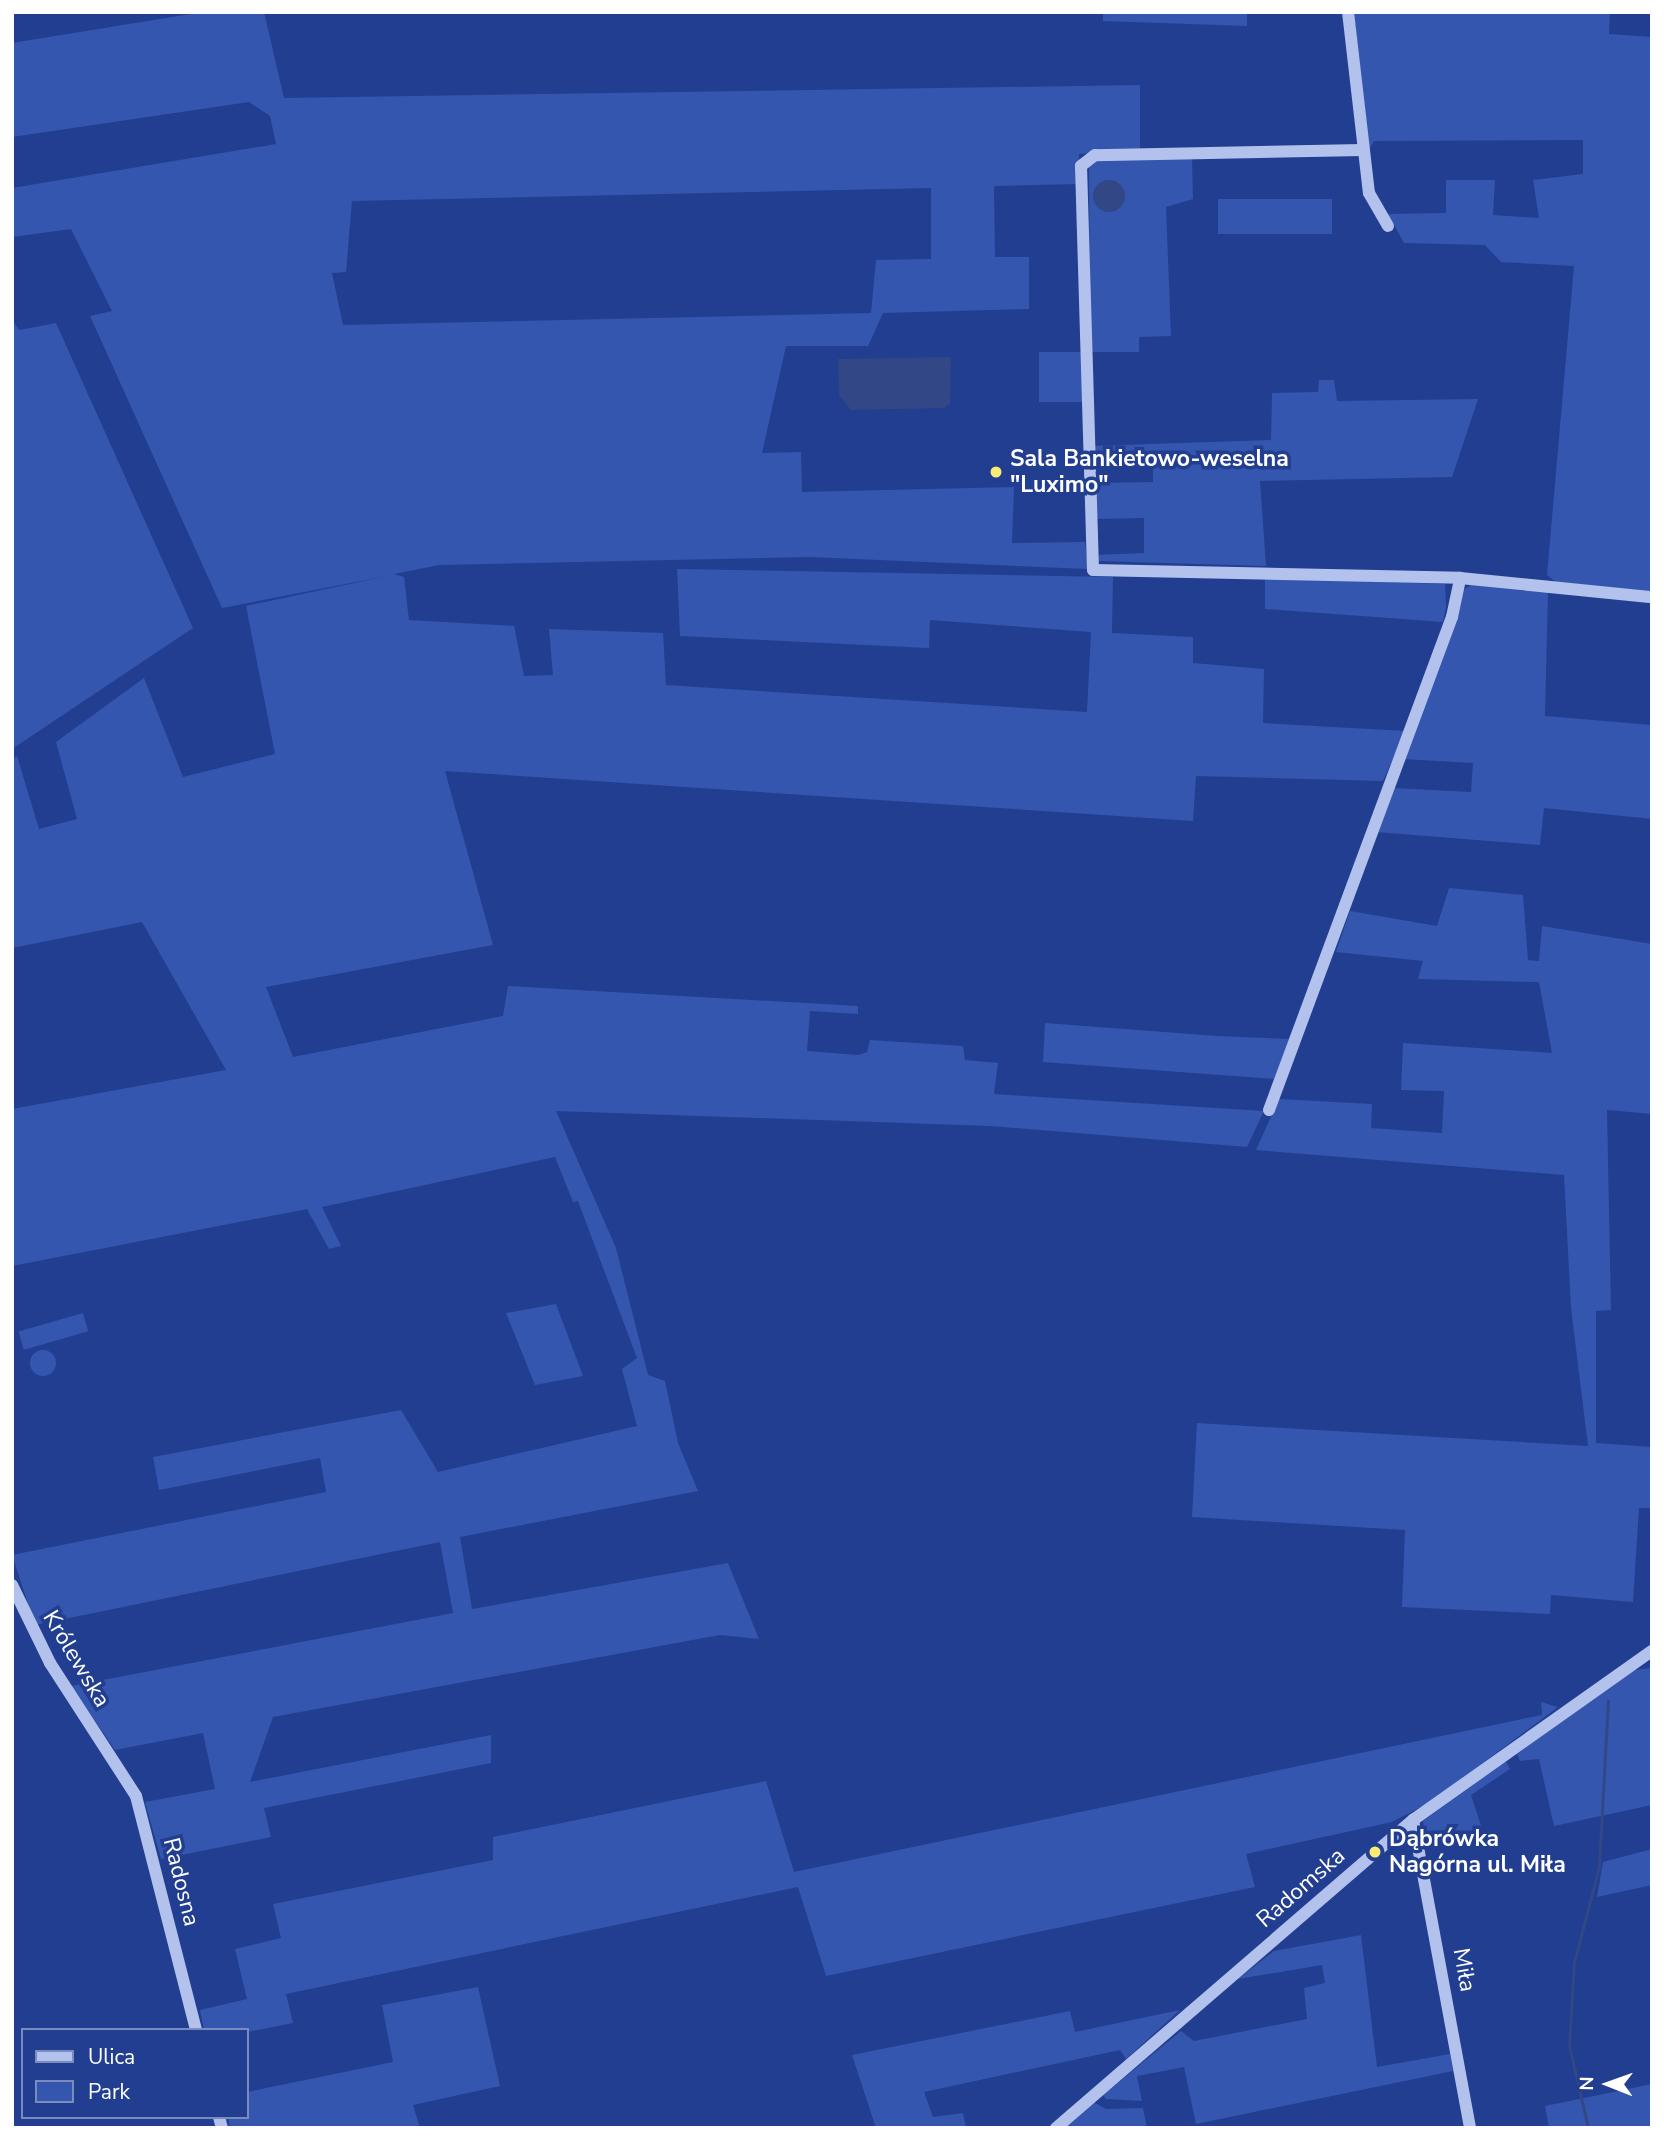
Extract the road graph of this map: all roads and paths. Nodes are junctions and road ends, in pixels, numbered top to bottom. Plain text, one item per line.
1 (1348, 12) edge
2 (1363, 150) junction
3 (1388, 226) dead end
4 (1460, 578) junction
5 (1652, 597) edge
6 (1269, 1110) dead end
7 (12, 1586) edge
8 (1652, 1651) edge
9 (109, 1751) joint
10 (1413, 1820) junction
11 (195, 2028) edge
12 (1056, 2128) edge
13 (1470, 2128) edge

1 - 2 street
2 - 3 street
2 - 4 street
4 - 5 street
4 - 6 street
7 - 9 street, Królewska
8 - 10 street, Radomska
9 - 11 street, Radosna
10 - 12 street, Radomska
10 - 13 street, Miła

